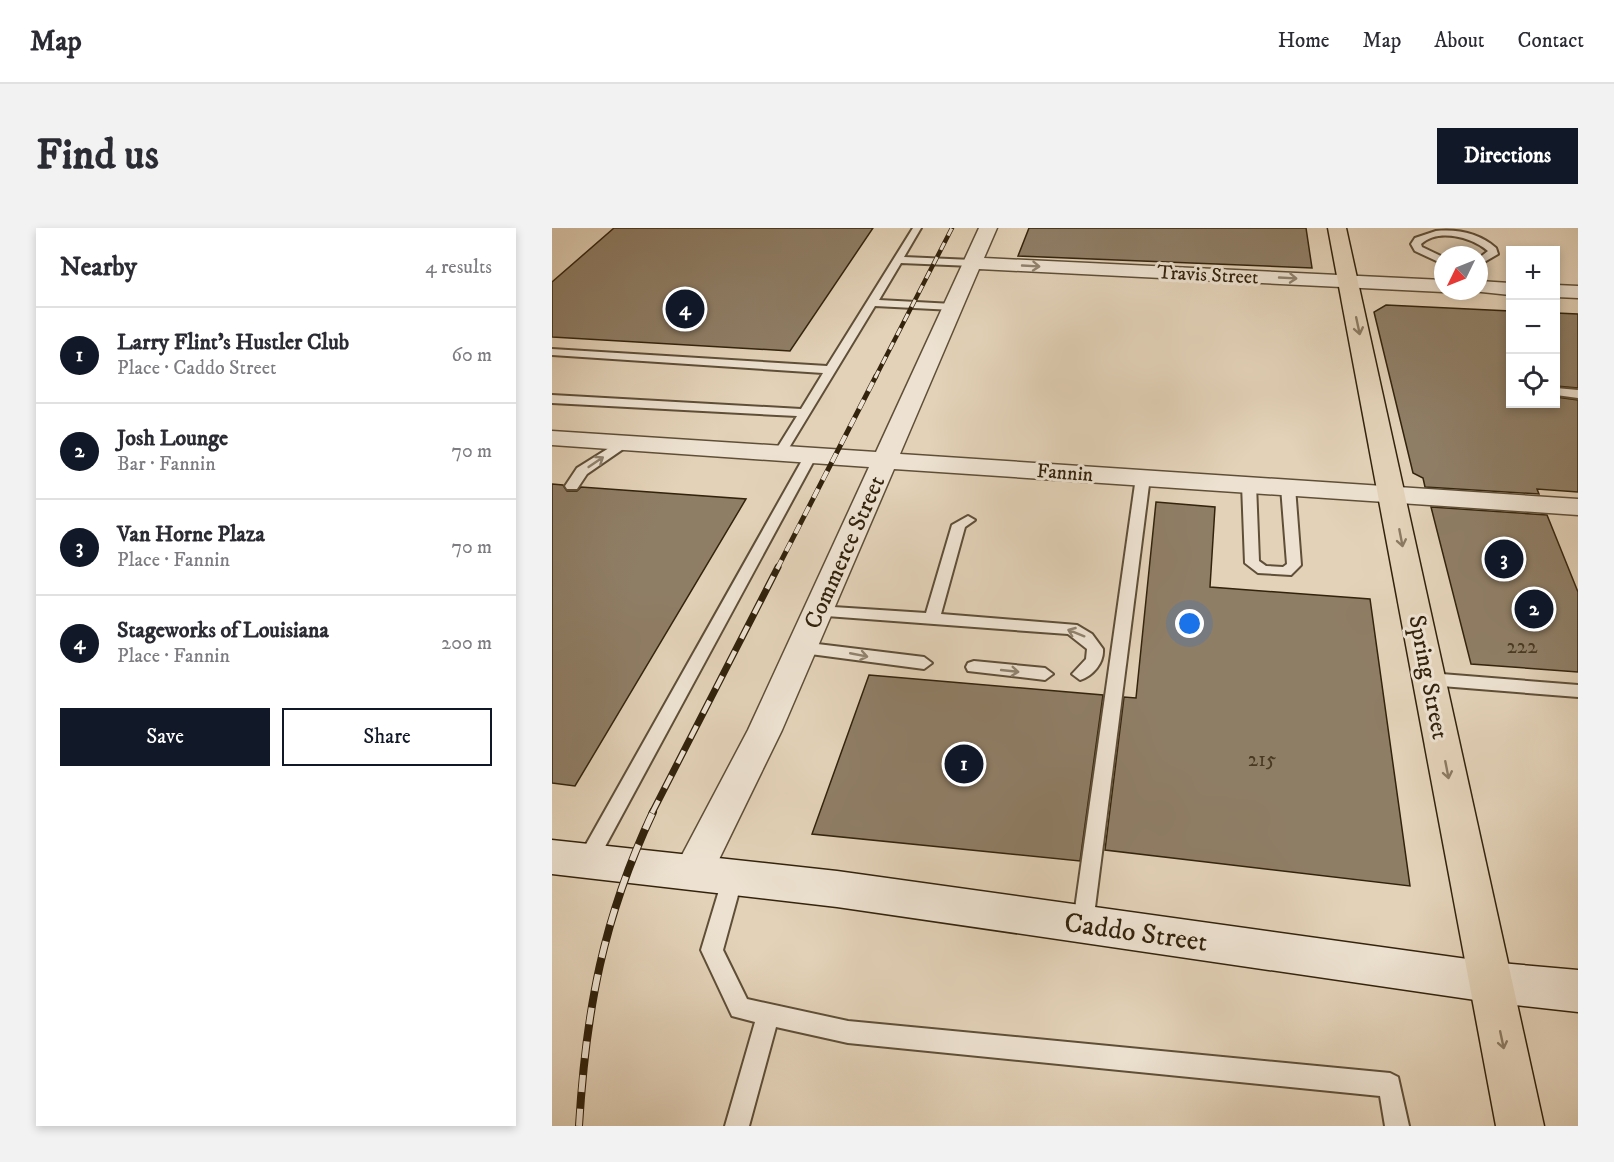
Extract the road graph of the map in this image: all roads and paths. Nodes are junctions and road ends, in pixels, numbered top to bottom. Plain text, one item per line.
1 (917, 228) edge
2 (988, 228) edge
3 (1337, 228) edge
4 (1434, 257) edge
5 (1488, 257) edge
6 (898, 260) junction
7 (972, 263) junction
8 (1349, 281) junction
9 (1434, 286) edge
10 (1488, 288) edge
11 (1506, 289) edge
12 (1560, 291) edge
13 (1578, 292) edge
14 (874, 303) junction
15 (953, 307) junction
16 (552, 352) edge
17 (833, 370) junction
18 (1560, 392) edge
19 (1578, 394) edge
20 (552, 399) edge
21 (806, 413) junction
22 (552, 438) edge
23 (625, 442) junction
24 (780, 453) junction
25 (811, 455) junction
26 (885, 460) junction
27 (1143, 477) junction
28 (1249, 484) junction
29 (572, 486) dead end
30 (1288, 486) junction
31 (1392, 494) junction
32 (1578, 507) edge
33 (968, 520) dead end
34 (818, 610) junction
35 (932, 618) junction
36 (801, 648) junction
37 (924, 663) dead end
38 (974, 667) dead end
39 (1045, 674) dead end
40 (1080, 674) dead end
41 (1429, 679) junction
42 (1578, 691) edge
43 (570, 859) edge
44 (693, 872) junction
45 (734, 877) junction
46 (1083, 923) junction
47 (1489, 982) junction
48 (1578, 991) edge
49 (768, 1014) junction
50 (737, 1126) edge
51 (1397, 1126) edge
52 (1520, 1126) edge

1 - 6 lane
2 - 7 street, Commerce Street
3 - 8 main road, Spring Street
4 - 5 lane
6 - 7 lane
6 - 14 lane
7 -> 8 street, Travis Street
7 - 15 street, Commerce Street
8 - 9 street, Travis Street
8 -> 31 main road, Spring Street
10 - 11 street
12 - 13 street
14 - 15 lane
14 - 17 lane
15 - 26 street, Commerce Street
16 - 17 lane
17 - 21 lane
18 - 19 lane
20 - 21 lane
21 - 24 lane
22 - 23 street, Fannin
23 - 24 street, Fannin
29 -> 23 lane
24 - 25 street, Fannin
25 - 26 street, Fannin
25 - 43 lane
26 - 27 street, Fannin
26 - 34 street, Commerce Street
27 - 28 street, Fannin
27 - 46 lane
28 - 30 street, Fannin
28 - 30 lane
30 - 31 street, Fannin
31 - 32 street, Fannin
31 -> 41 main road, Spring Street
33 - 35 lane
34 - 35 lane
34 - 36 street, Commerce Street
40 -> 35 lane
36 -> 37 lane
36 - 44 street, Commerce Street
38 -> 39 lane
41 - 42 lane
41 -> 47 main road, Spring Street
43 - 44 street, Caddo Street
44 - 45 street, Caddo Street
45 - 46 street, Caddo Street
45 - 49 lane
46 - 47 street, Caddo Street
47 - 48 street, Caddo Street
47 -> 52 main road, Spring Street
49 - 50 lane
49 - 51 lane

